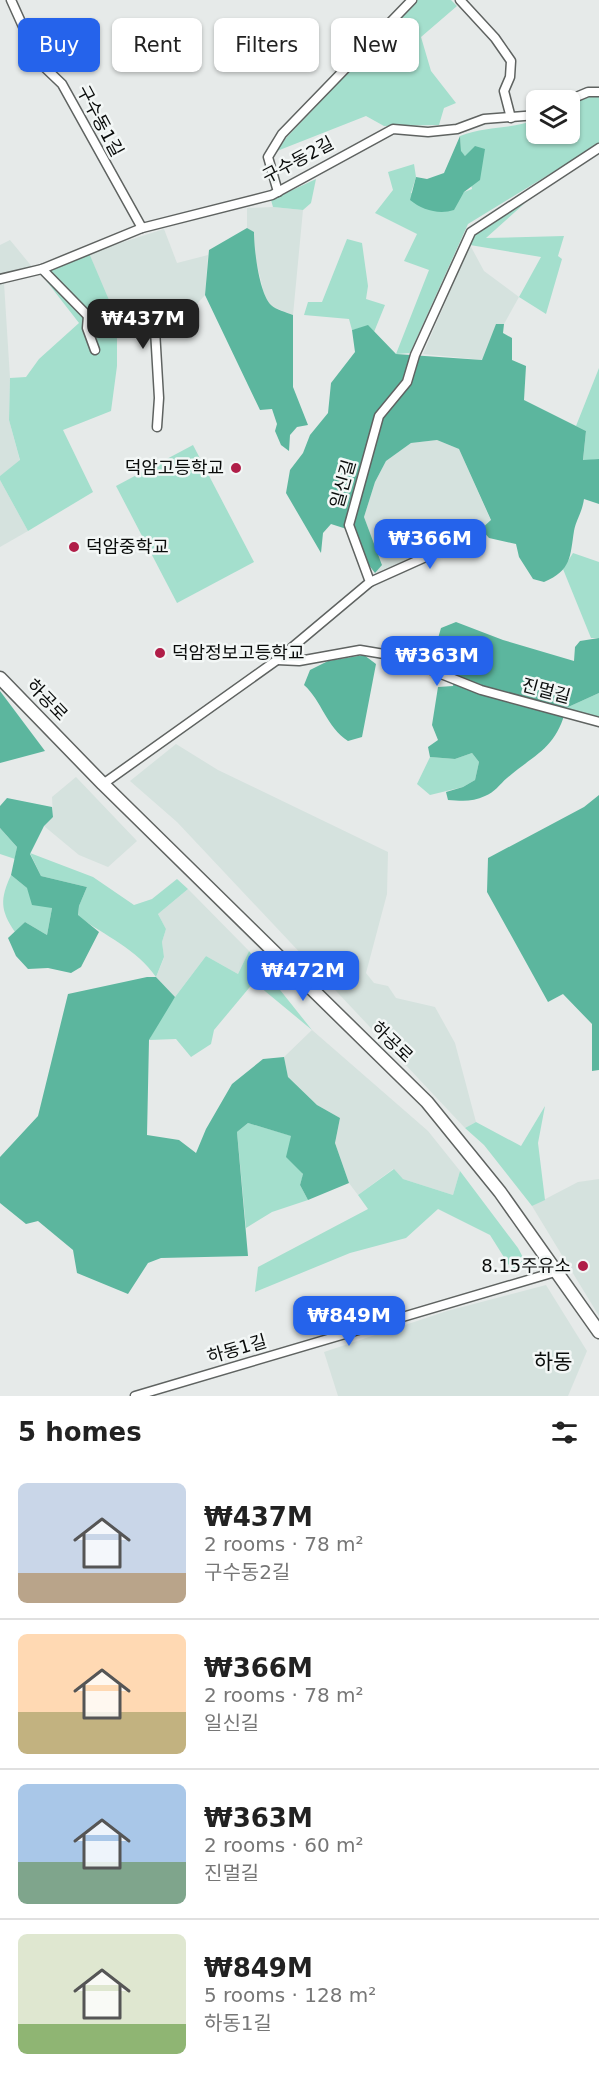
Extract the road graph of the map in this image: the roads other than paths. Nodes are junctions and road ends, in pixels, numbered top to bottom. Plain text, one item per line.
1 (11, 0) edge
2 (412, 0) edge
3 (460, 0) edge
4 (599, 92) edge
5 (580, 95) edge
6 (526, 116) edge
7 (511, 118) junction
8 (599, 148) edge
9 (278, 192) junction
10 (142, 228) junction
11 (42, 269) junction
12 (0, 279) edge
13 (88, 316) junction
14 (95, 350) dead end
15 (157, 428) dead end
16 (479, 533) dead end
17 (370, 582) junction
18 (277, 660) junction
19 (0, 678) edge
20 (599, 722) edge
21 (103, 784) junction
22 (555, 1272) junction
23 (599, 1332) edge
24 (135, 1396) edge

1 - 10 street, 구수동1길
2 - 9 street
3 - 7 street
4 - 5 street
6 - 7 street, 구수동2길
7 - 9 street, 구수동2길
8 - 17 street, 일신길
9 - 10 street, 구수동2길
10 - 11 street, 구수동2길
11 - 12 street, 구수동2길
11 - 13 street
13 - 14 street
13 - 15 street
16 - 17 street
17 - 18 street
18 - 20 street, 진멀길
18 - 21 street
19 - 21 main road, 하공로
21 - 22 main road, 하공로
22 - 23 main road, 하공로
22 - 24 street, 하동1길

